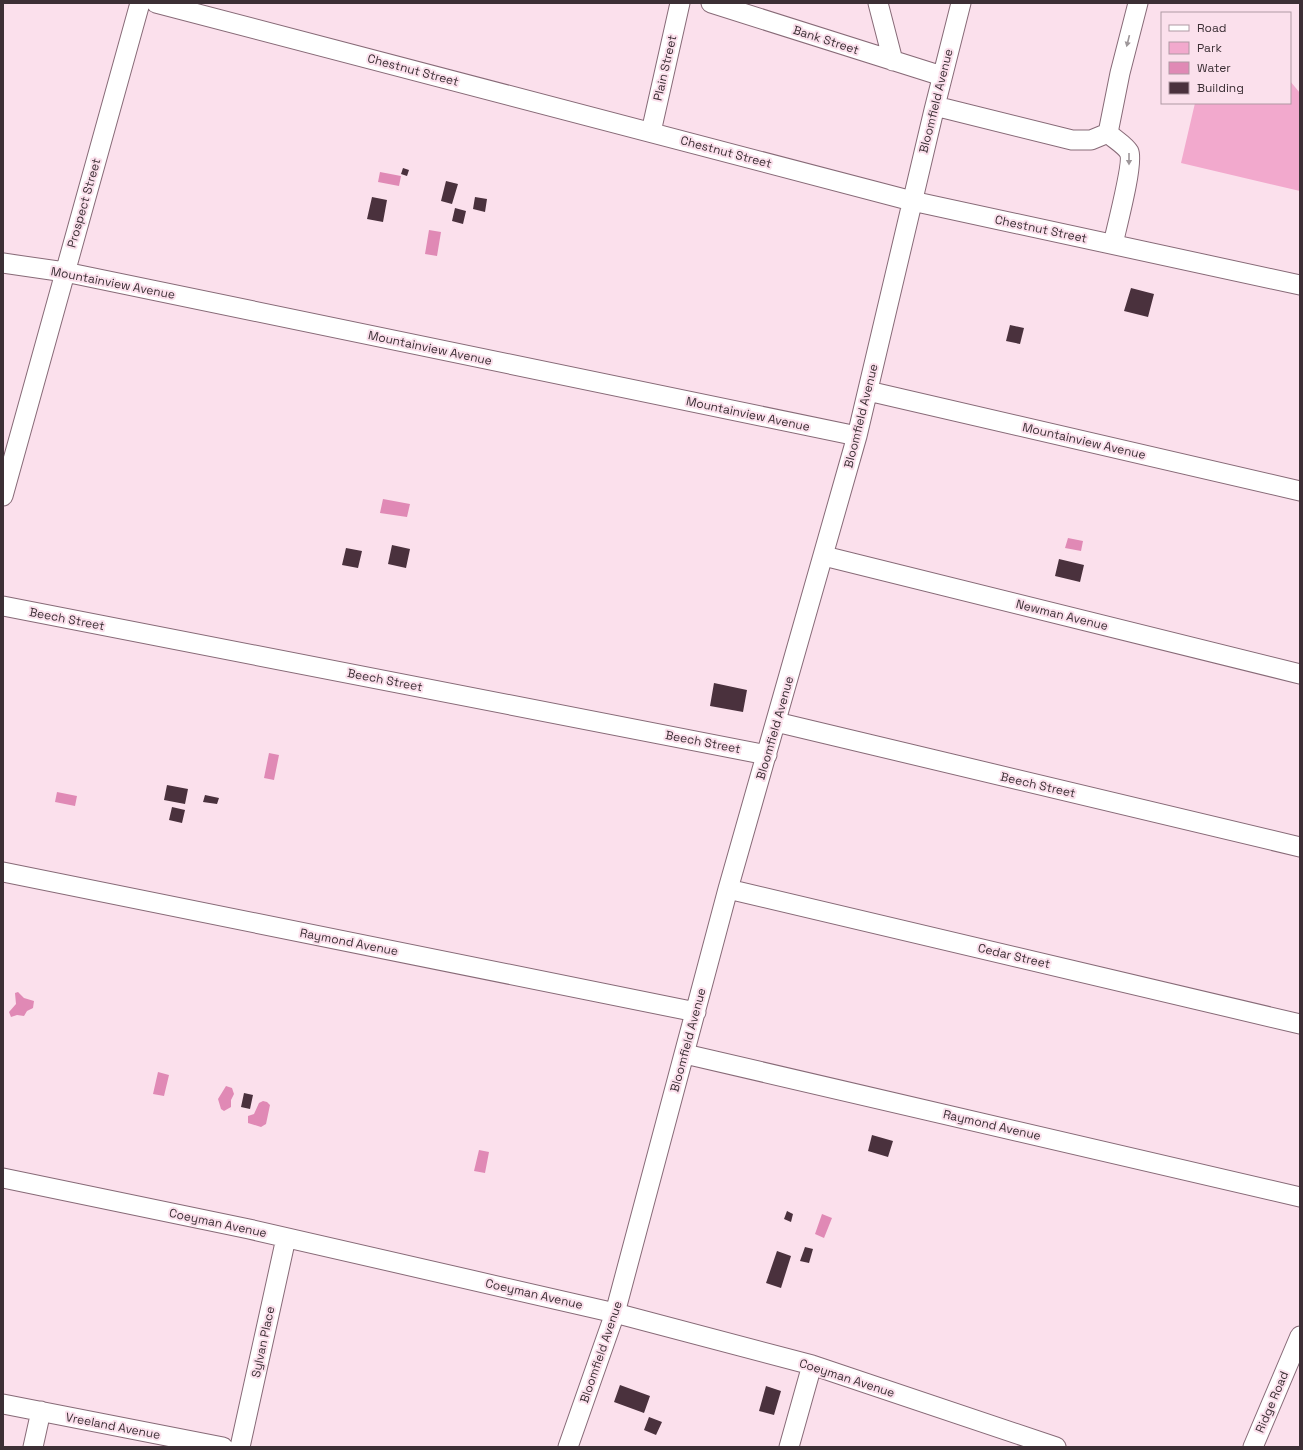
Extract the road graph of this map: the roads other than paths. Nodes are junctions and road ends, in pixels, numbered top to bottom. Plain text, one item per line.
1 (140, 3) edge
2 (156, 3) edge
3 (680, 3) edge
4 (711, 3) edge
5 (878, 3) edge
6 (960, 3) edge
7 (1138, 3) edge
8 (893, 60) junction
9 (942, 76) junction
10 (934, 106) junction
11 (651, 132) junction
12 (1108, 134) junction
13 (912, 201) junction
14 (1113, 244) junction
15 (3, 263) edge
16 (65, 272) junction
17 (1300, 285) edge
18 (868, 391) junction
19 (857, 436) junction
20 (1300, 491) edge
21 (3, 496) edge
22 (824, 556) junction
23 (3, 606) edge
24 (1300, 674) edge
25 (776, 722) junction
26 (767, 754) junction
27 (1300, 847) edge
28 (3, 872) edge
29 (728, 889) junction
30 (696, 1012) junction
31 (1300, 1024) edge
32 (685, 1054) junction
33 (3, 1178) edge
34 (1300, 1197) edge
35 (286, 1238) junction
36 (615, 1313) junction
37 (1300, 1336) edge
38 (812, 1365) junction
39 (3, 1404) edge
40 (41, 1412) junction
41 (33, 1447) edge
42 (223, 1447) edge
43 (240, 1447) edge
44 (568, 1447) edge
45 (789, 1447) edge
46 (1056, 1447) edge
47 (1253, 1447) edge

1 - 16 street, Prospect Street
2 - 11 street, Chestnut Street
3 - 11 street, Plain Street
4 - 8 street, Bank Street
5 - 8 street
6 - 9 street, Bloomfield Avenue
7 -> 12 street
8 - 9 street, Bank Street
9 - 10 street, Bloomfield Avenue
10 - 12 street
10 - 13 street, Bloomfield Avenue
11 - 13 street, Chestnut Street
12 -> 14 street
13 - 14 street, Chestnut Street
13 - 18 street, Bloomfield Avenue
14 - 17 street, Chestnut Street
15 - 16 street, Mountainview Avenue
16 - 19 street, Mountainview Avenue
16 - 21 street, Prospect Street
18 - 19 street, Bloomfield Avenue
18 - 20 street, Mountainview Avenue
19 - 22 street, Bloomfield Avenue
22 - 24 street, Newman Avenue
22 - 25 street, Bloomfield Avenue
23 - 26 street, Beech Street
25 - 26 street, Bloomfield Avenue
25 - 27 street, Beech Street
26 - 29 street, Bloomfield Avenue
28 - 30 street, Raymond Avenue
29 - 30 street, Bloomfield Avenue
29 - 31 street, Cedar Street
30 - 32 street, Bloomfield Avenue
32 - 34 street, Raymond Avenue
32 - 36 street, Bloomfield Avenue
33 - 35 street, Coeyman Avenue
35 - 36 street, Coeyman Avenue
35 - 43 street, Sylvan Place
36 - 38 street, Coeyman Avenue
36 - 44 street, Bloomfield Avenue
37 - 47 street, Ridge Road
38 - 45 street
38 - 46 street, Coeyman Avenue
39 - 40 street, Vreeland Avenue
40 - 41 street
40 - 42 street, Vreeland Avenue

